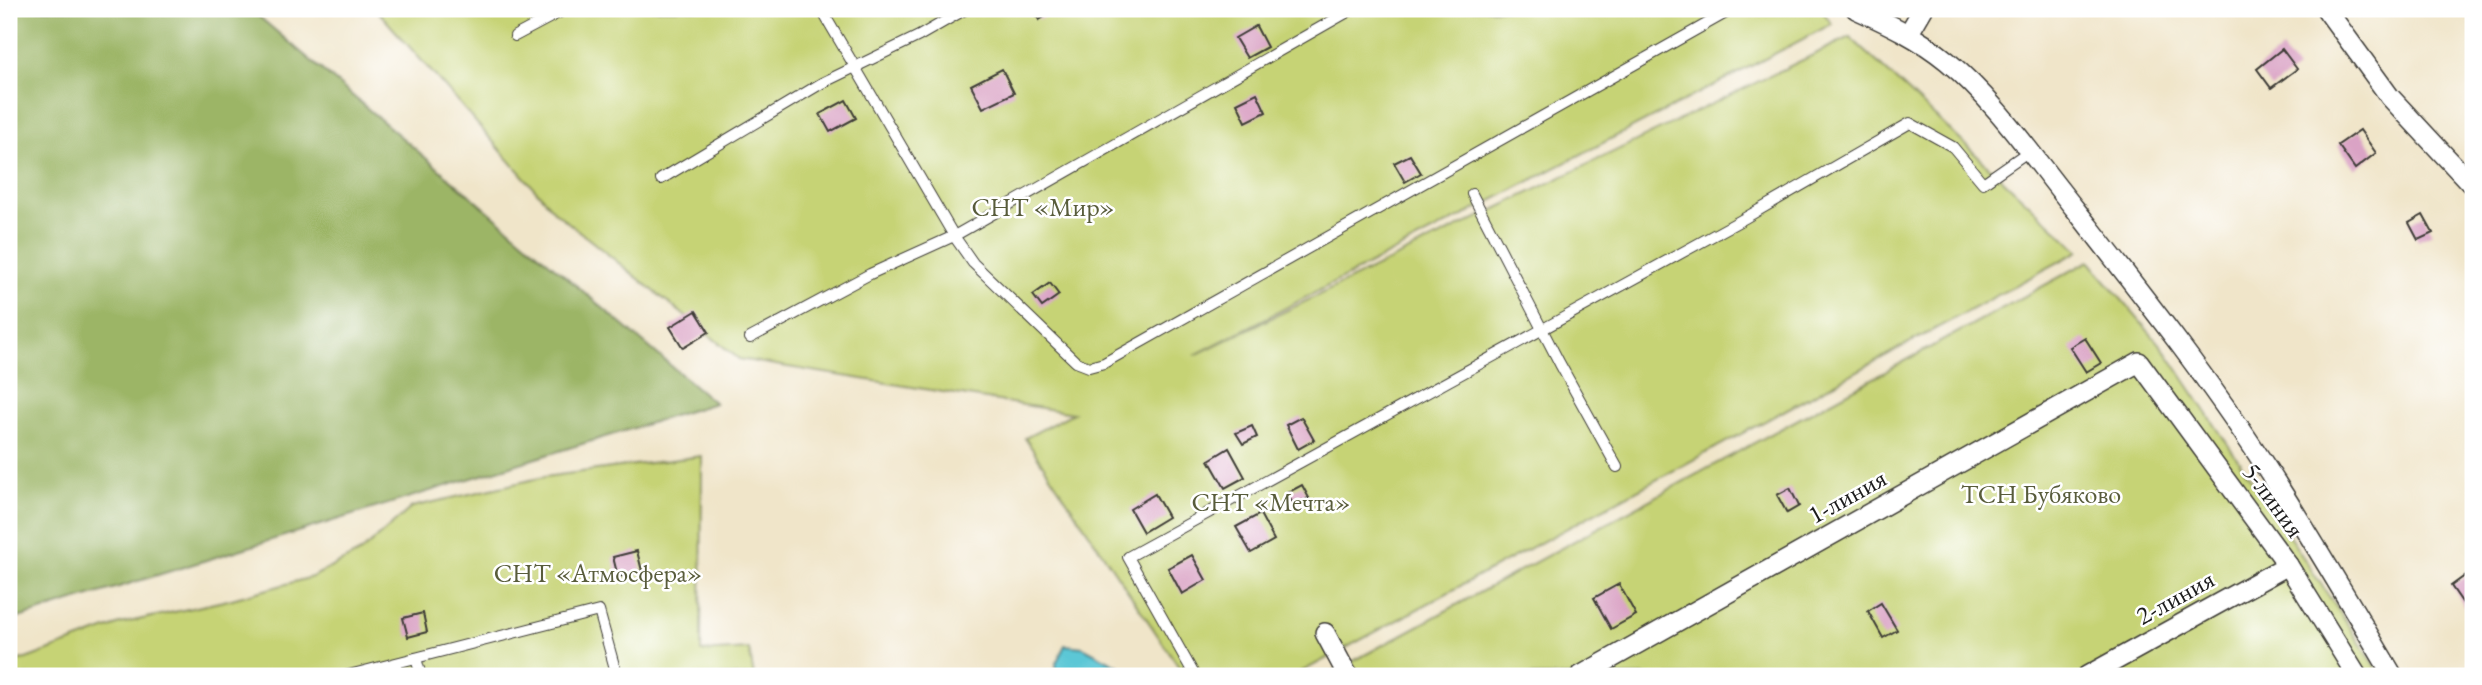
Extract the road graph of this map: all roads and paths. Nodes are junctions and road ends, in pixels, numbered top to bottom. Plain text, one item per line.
1 (566, 9) edge
2 (821, 9) edge
3 (966, 9) edge
4 (1353, 9) edge
5 (1733, 9) edge
6 (1856, 9) edge
7 (1923, 9) edge
8 (2326, 9) edge
9 (1909, 33) junction
10 (515, 36) dead end
11 (855, 68) junction
12 (2029, 152) junction
13 (662, 179) dead end
14 (2473, 186) edge
15 (1472, 194) dead end
16 (954, 236) junction
17 (1543, 328) junction
18 (750, 338) dead end
19 (2139, 362) joint
20 (1617, 467) dead end
21 (2288, 565) junction
22 (1325, 633) dead end
23 (416, 658) junction
24 (345, 676) edge
25 (421, 676) edge
26 (617, 676) edge
27 (1195, 676) edge
28 (1348, 676) edge
29 (1580, 676) edge
30 (2087, 676) edge
31 (2357, 676) edge
32 (2393, 676) edge

1 - 10 lane
2 - 11 lane
3 - 11 lane
4 - 16 lane
5 - 16 lane
6 - 9 street
7 - 9 street
8 - 14 street
9 - 12 street
11 - 13 lane
11 - 16 lane
12 - 17 lane
12 - 32 street
15 - 17 lane
16 - 18 lane
17 - 20 lane
17 - 27 lane
19 - 21 street, 5-линия
19 - 29 street, 1-линия
21 - 30 street, 2-линия
21 - 31 street, 5-линия
22 - 28 street
23 - 24 lane
23 - 25 lane
23 - 26 lane

